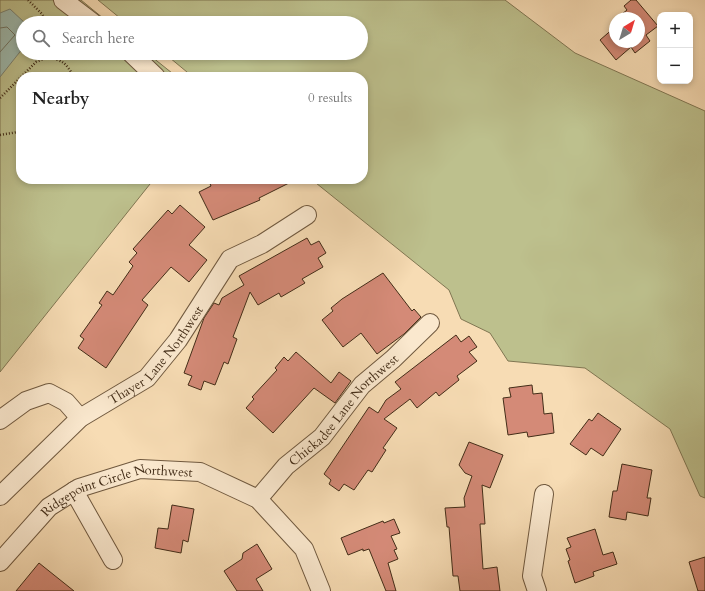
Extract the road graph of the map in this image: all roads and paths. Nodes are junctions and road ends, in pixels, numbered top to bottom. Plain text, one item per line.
1 (28, 0) edge
2 (63, 0) edge
3 (43, 16) edge
4 (84, 16) edge
5 (41, 60) edge
6 (59, 60) edge
7 (138, 60) edge
8 (26, 72) edge
9 (71, 72) edge
10 (151, 72) edge
11 (16, 82) edge
12 (0, 98) edge
13 (16, 132) edge
14 (0, 135) edge
15 (307, 215) dead end
16 (430, 323) dead end
17 (80, 418) junction
18 (0, 420) edge
19 (74, 491) junction
20 (544, 494) dead end
21 (0, 496) edge
22 (258, 499) junction
23 (113, 560) dead end
24 (0, 562) edge
25 (321, 591) edge
26 (537, 591) edge

1 - 3 path
2 - 4 street
5 - 8 path
6 - 9 path
7 - 10 street
11 - 12 path
13 - 14 path
15 - 17 street, Thayer Lane Northwest
16 - 22 street, Chickadee Lane Northwest
17 - 18 street
17 - 21 street, Thayer Lane Northwest
19 - 22 street, Ridgepoint Circle Northwest
19 - 23 street
19 - 24 street, Ridgepoint Circle Northwest
20 - 26 street
22 - 25 street, Ridgepoint Circle Northwest

